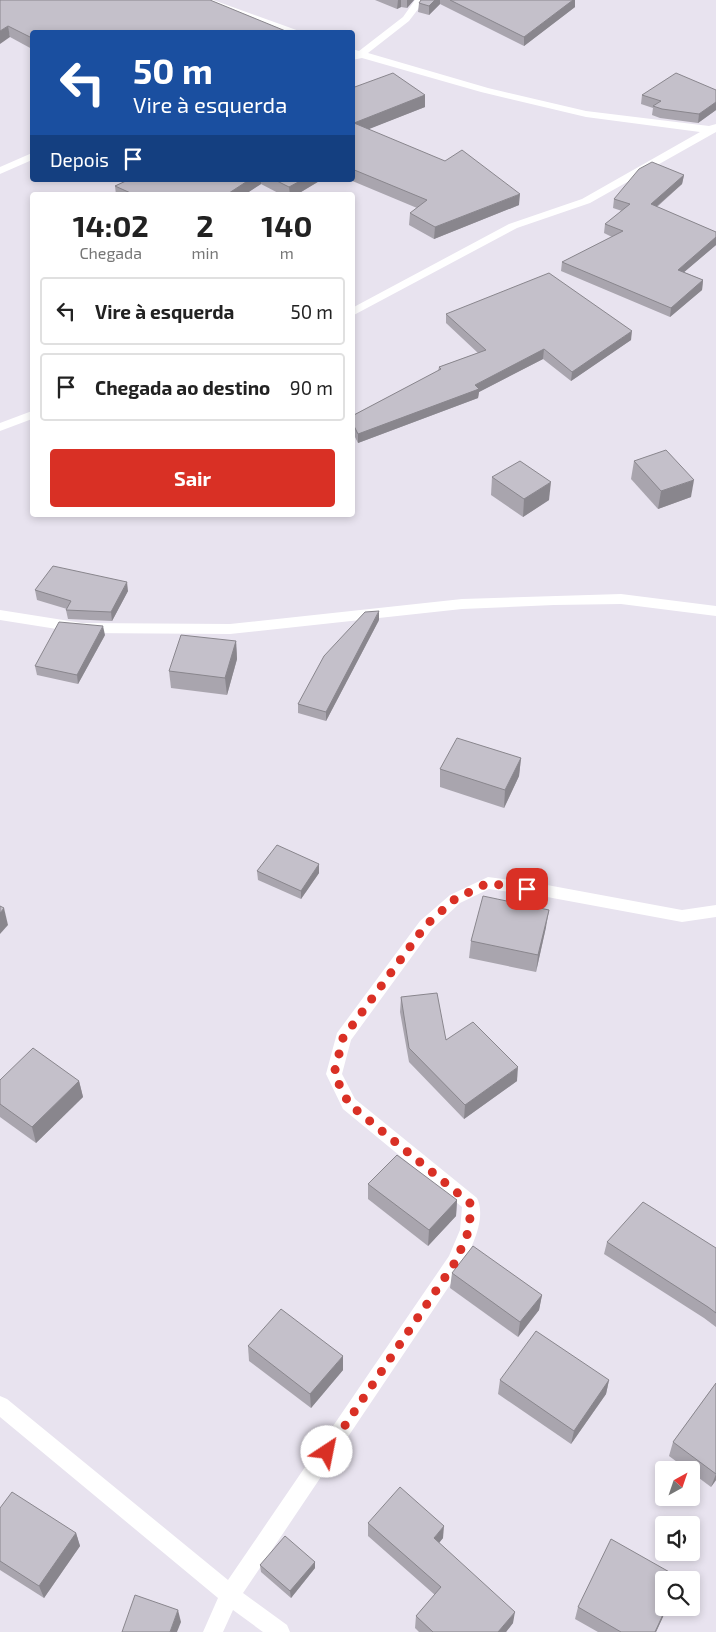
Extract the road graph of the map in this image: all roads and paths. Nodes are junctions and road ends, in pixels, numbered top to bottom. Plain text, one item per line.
1 (203, 0) edge
2 (420, 0) edge
3 (291, 30) edge
4 (355, 56) edge
5 (714, 129) edge
6 (30, 157) edge
7 (0, 171) edge
8 (355, 310) edge
9 (30, 416) edge
10 (0, 427) edge
11 (716, 611) edge
12 (0, 615) edge
13 (716, 911) edge
14 (0, 1405) edge
15 (230, 1595) junction
16 (213, 1632) edge
17 (280, 1632) edge

1 - 3 street
2 - 4 street
4 - 5 street
5 - 8 street
6 - 7 street
9 - 10 street
11 - 12 street
13 - 15 street
14 - 15 street
15 - 16 street
15 - 17 street

